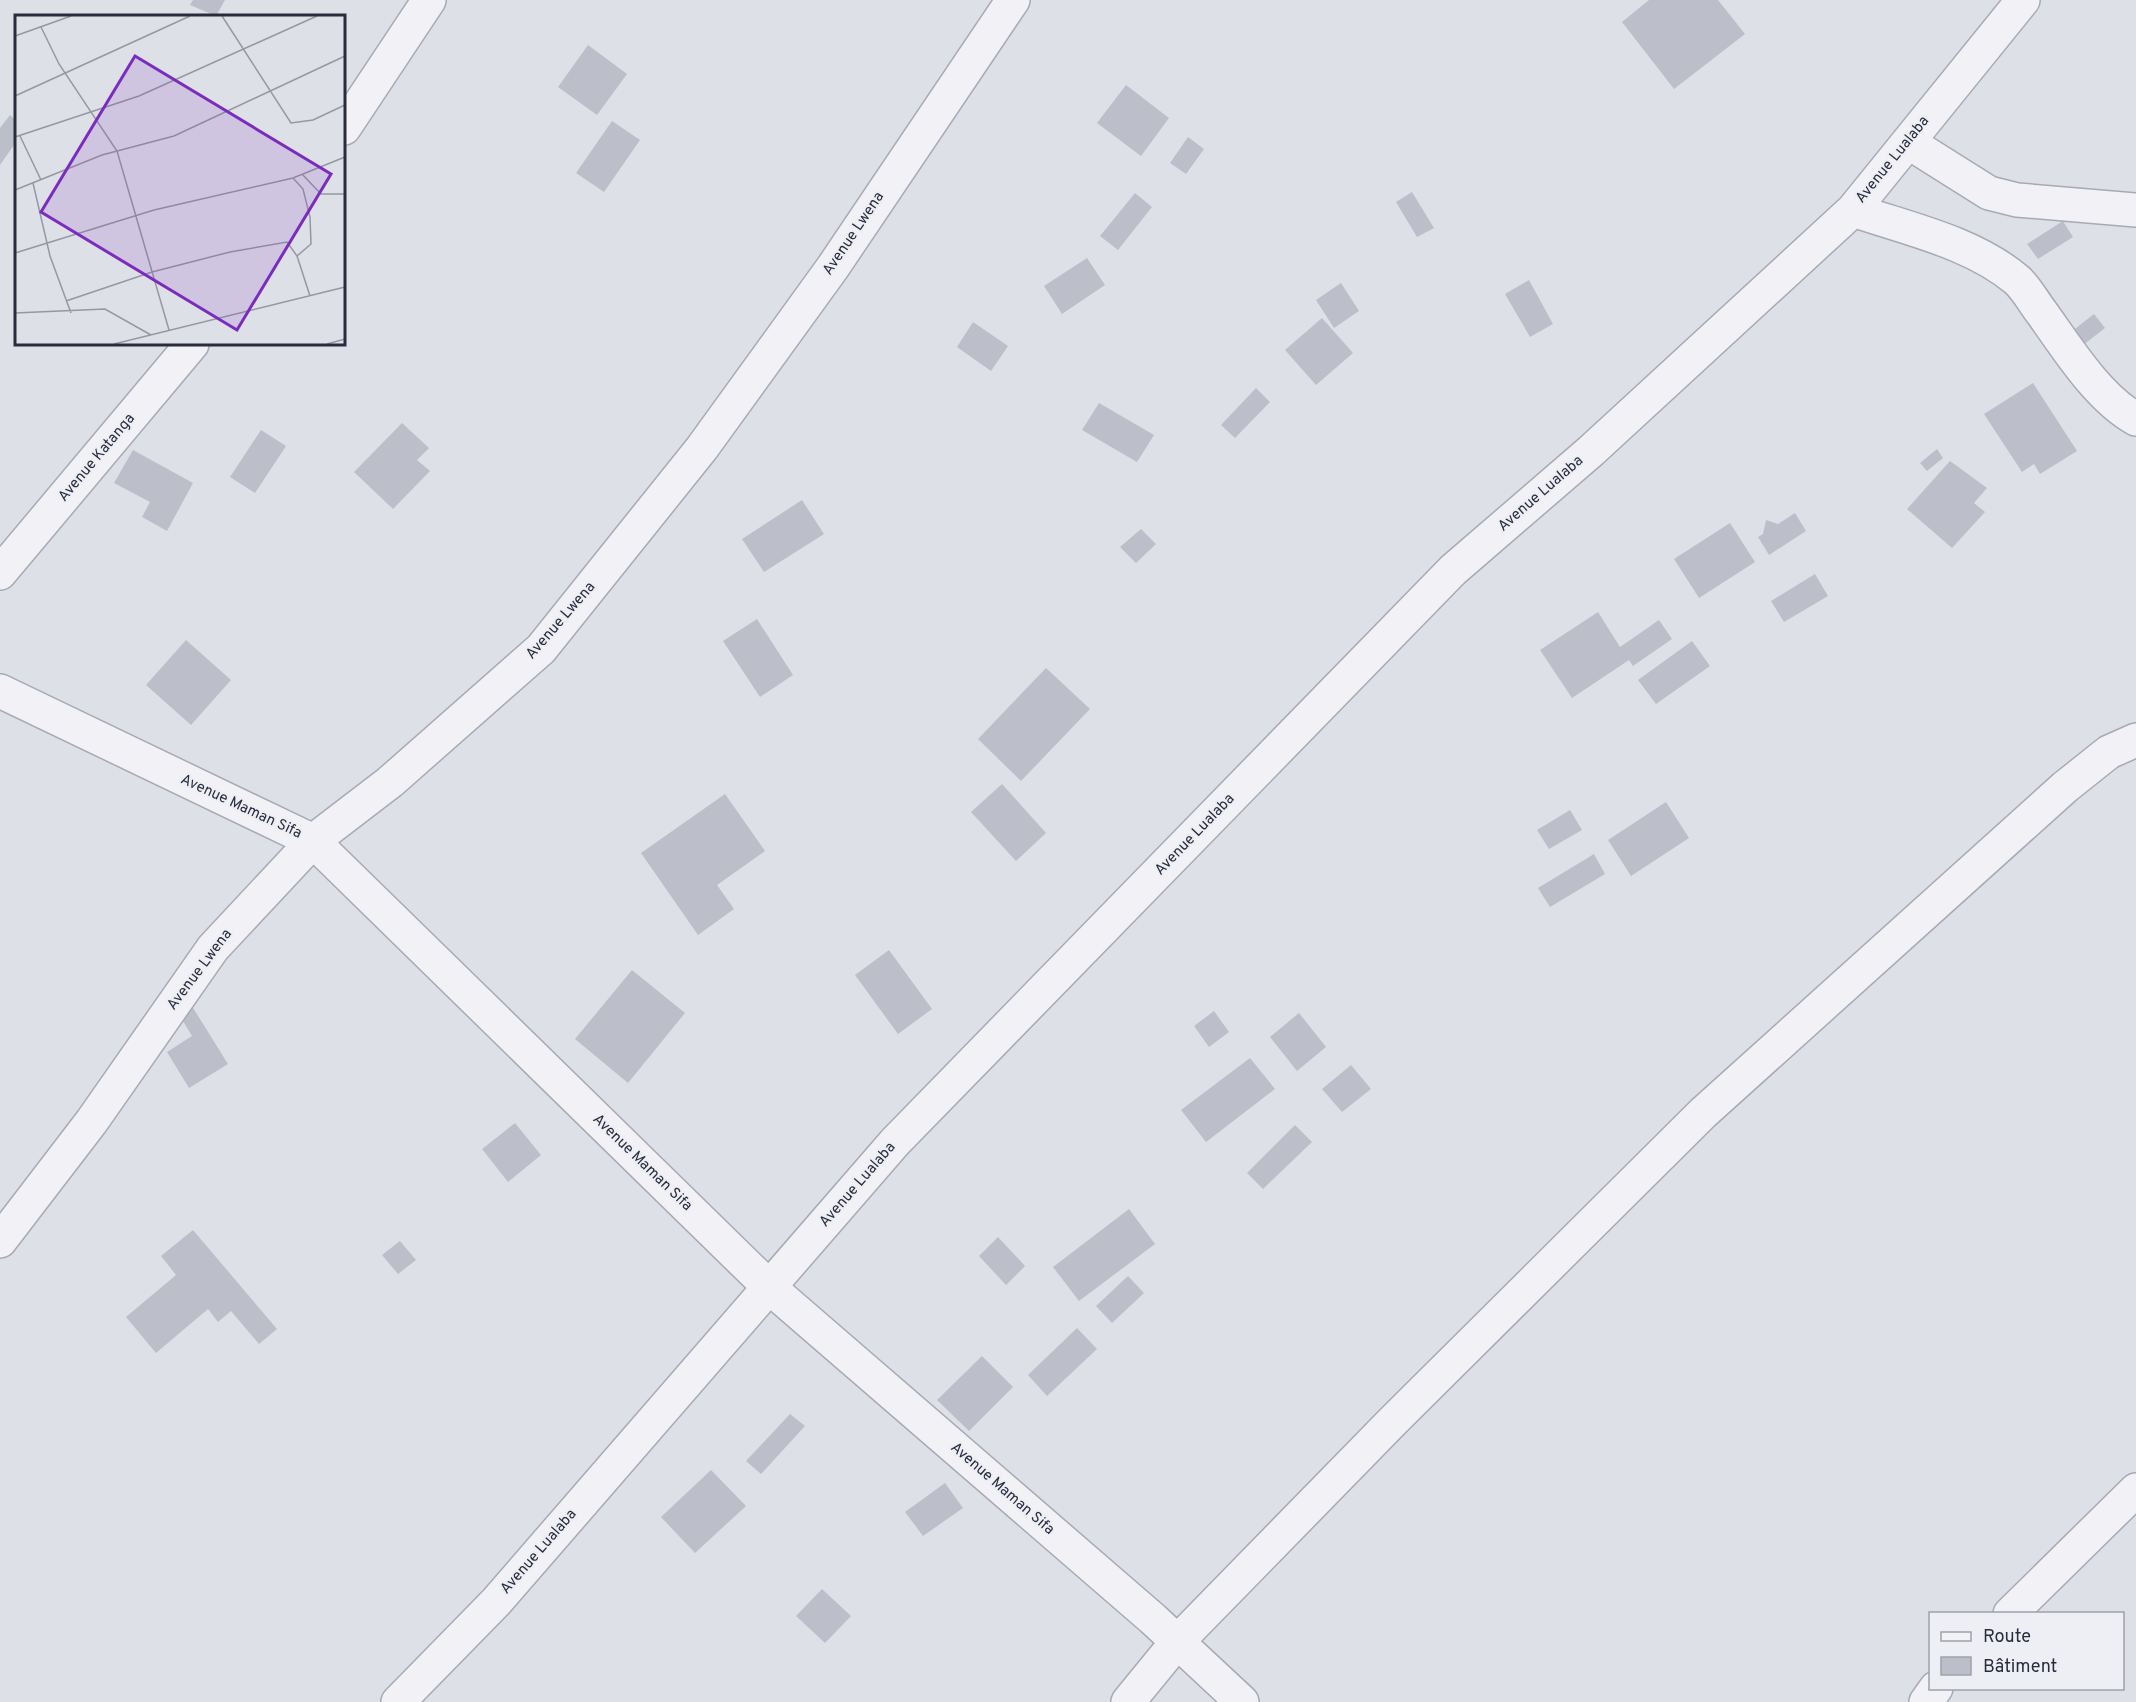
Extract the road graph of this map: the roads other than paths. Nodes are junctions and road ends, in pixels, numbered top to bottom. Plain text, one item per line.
1 (429, 0) edge
2 (1013, 0) edge
3 (2023, 0) edge
4 (345, 126) edge
5 (1908, 142) junction
6 (1853, 210) junction
7 (2136, 210) edge
8 (191, 345) edge
9 (2136, 419) edge
10 (0, 573) edge
11 (0, 691) edge
12 (2136, 740) edge
13 (313, 841) junction
14 (0, 1241) edge
15 (769, 1287) junction
16 (2136, 1491) edge
17 (2012, 1612) edge
18 (1177, 1641) junction
19 (1935, 1690) edge
20 (398, 1702) edge
21 (1128, 1702) edge
22 (1242, 1702) edge
23 (1926, 1702) edge

1 - 4 street
2 - 13 street, Avenue Lwena
3 - 5 street, Avenue Lualaba
5 - 6 street, Avenue Lualaba
5 - 7 street
6 - 9 street
6 - 15 street, Avenue Lualaba
8 - 10 street, Avenue Katanga
11 - 13 street, Avenue Maman Sifa
12 - 18 street
13 - 14 street, Avenue Lwena
13 - 15 street, Avenue Maman Sifa
15 - 18 street, Avenue Maman Sifa
15 - 20 street, Avenue Lualaba
16 - 17 street
18 - 21 street
18 - 22 street, Avenue Maman Sifa
19 - 23 street

